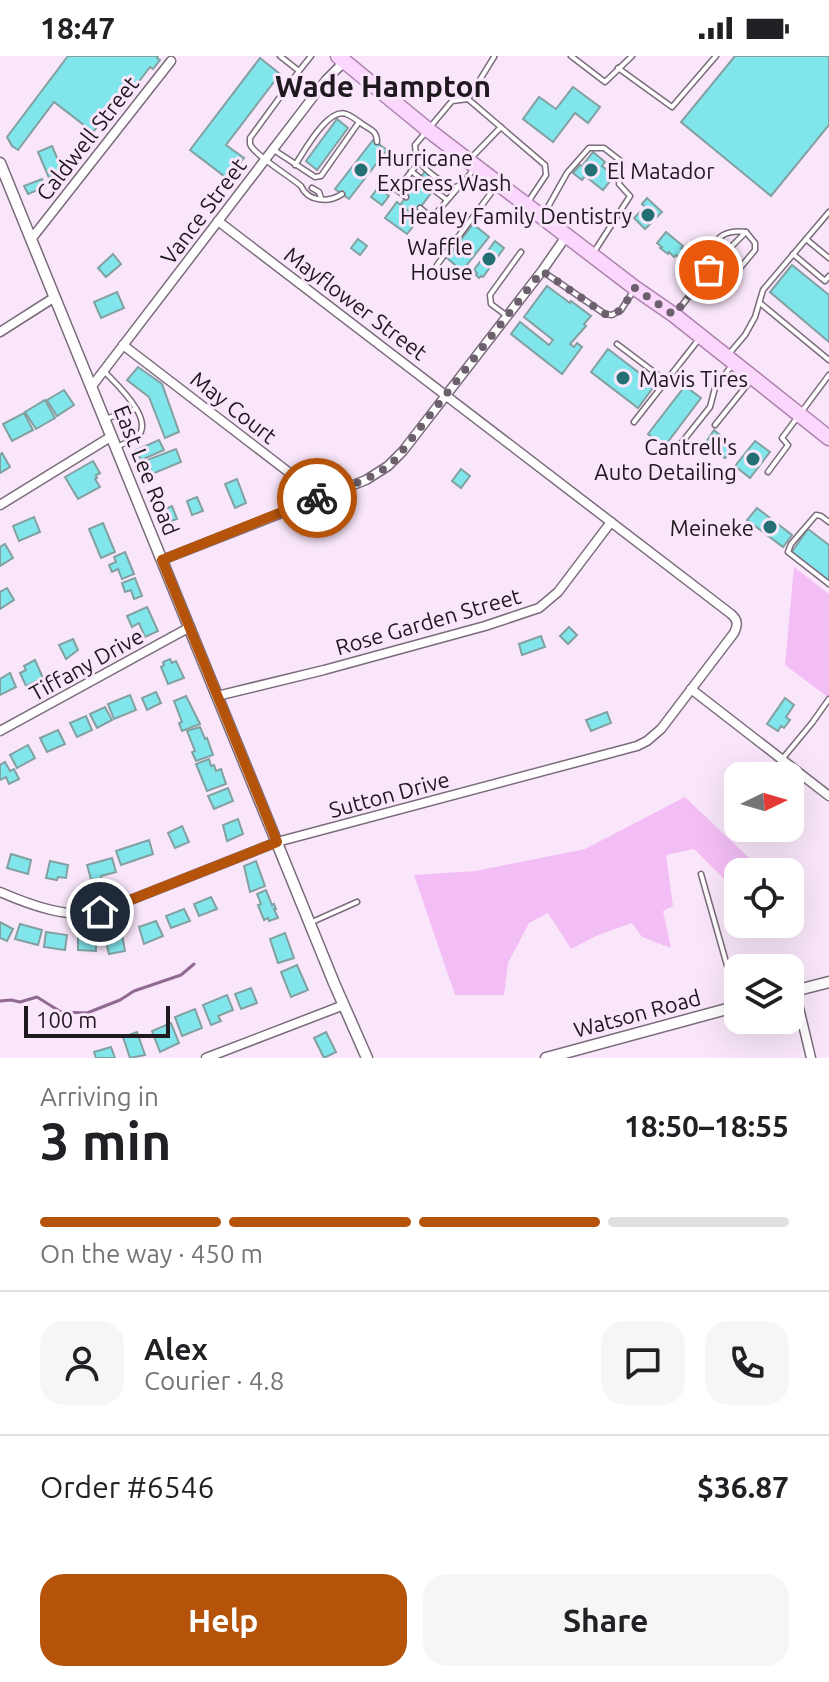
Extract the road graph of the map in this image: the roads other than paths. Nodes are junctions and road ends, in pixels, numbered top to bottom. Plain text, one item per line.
1 (280, 56) edge
2 (311, 56) edge
3 (571, 56) edge
4 (632, 56) edge
5 (716, 56) edge
6 (494, 57) edge
7 (344, 58) edge
8 (171, 59) edge
9 (618, 68) junction
10 (299, 71) junction
11 (468, 99) junction
12 (359, 122) junction
13 (501, 127) junction
14 (427, 129) junction
15 (377, 142) dead end
16 (273, 149) junction
17 (265, 159) junction
18 (0, 163) edge
19 (418, 163) junction
20 (472, 163) junction
21 (295, 165) junction
22 (411, 171) junction
23 (420, 178) dead end
24 (498, 183) junction
25 (301, 186) junction
26 (458, 188) junction
27 (434, 190) dead end
28 (342, 194) dead end
29 (406, 197) dead end
30 (321, 198) junction
31 (447, 200) junction
32 (527, 204) junction
33 (420, 208) dead end
34 (829, 212) edge
35 (543, 217) junction
36 (823, 219) junction
37 (218, 221) junction
38 (829, 225) edge
39 (746, 232) junction
40 (567, 235) junction
41 (32, 238) junction
42 (806, 239) junction
43 (521, 252) dead end
44 (593, 254) junction
45 (793, 254) junction
46 (829, 258) edge
47 (437, 265) dead end
48 (542, 271) junction
49 (827, 279) edge
50 (635, 288) junction
51 (694, 289) junction
52 (55, 297) junction
53 (759, 302) junction
54 (674, 315) junction
55 (507, 316) junction
56 (0, 332) edge
57 (700, 337) junction
58 (617, 344) dead end
59 (123, 345) junction
60 (730, 360) junction
61 (829, 360) edge
62 (104, 370) junction
63 (829, 375) edge
64 (752, 378) junction
65 (666, 381) junction
66 (92, 386) junction
67 (446, 395) junction
68 (136, 409) junction
69 (798, 414) junction
70 (105, 419) junction
71 (634, 422) dead end
72 (715, 425) dead end
73 (829, 438) edge
74 (114, 442) junction
75 (675, 451) dead end
76 (768, 472) dead end
77 (321, 497) junction
78 (0, 505) edge
79 (611, 522) junction
80 (829, 522) edge
81 (162, 560) junction
82 (829, 584) edge
83 (737, 621) joint
84 (190, 627) junction
85 (691, 689) junction
86 (217, 696) junction
87 (829, 699) edge
88 (0, 731) edge
89 (781, 759) junction
90 (827, 791) edge
91 (277, 842) junction
92 (701, 874) dead end
93 (0, 892) edge
94 (357, 902) dead end
95 (310, 923) junction
96 (724, 955) edge
97 (829, 982) edge
98 (804, 989) edge
99 (344, 1005) junction
100 (724, 1010) edge
101 (804, 1032) edge
102 (206, 1058) edge
103 (367, 1058) edge
104 (546, 1058) edge
105 (811, 1058) edge

1 - 10 lane
2 - 10 lane
3 - 9 lane
4 - 9 lane
5 - 9 lane
6 - 11 lane
7 - 14 main road
7 - 16 street, Vance Street
8 - 41 street, Caldwell Street
10 - 17 lane
11 - 13 lane
11 - 14 lane
12 - 15 lane
12 - 21 lane
12 - 21 lane
13 - 20 lane
13 - 32 lane
14 - 19 lane
14 - 20 main road
16 - 17 street, Vance Street
16 - 21 lane
17 - 25 lane
17 - 37 street, Vance Street
18 - 41 street, East Lee Road
19 - 22 lane
19 - 26 lane
20 - 24 main road
20 - 26 lane
22 - 23 lane
22 - 29 lane
24 - 32 main road
24 - 47 lane
25 - 30 lane
25 - 30 lane
26 - 31 lane
27 - 31 lane
28 - 30 lane
31 - 33 lane
32 - 35 main road
34 - 36 lane
35 - 40 main road
35 - 44 lane
36 - 38 lane
36 - 42 lane
37 - 59 street, Vance Street
37 - 67 street, Mayflower Street
39 - 51 lane
39 - 51 lane
39 - 51 lane
40 - 44 main road
40 - 48 street
41 - 52 street, East Lee Road
42 - 45 lane
42 - 46 lane
43 - 55 lane
44 - 50 main road
45 - 49 lane
45 - 53 lane
48 - 50 lane
48 - 55 street
50 - 54 main road
51 - 54 lane
52 - 56 street
52 - 66 street, East Lee Road
53 - 60 lane
53 - 61 lane
54 - 57 main road
55 - 67 street
57 - 60 main road
57 - 65 lane
58 - 65 lane
59 - 62 street, Vance Street
59 - 77 street, May Court
60 - 64 main road
60 - 75 lane
62 - 66 street, Vance Street
62 - 68 lane
63 - 69 lane
64 - 69 main road
64 - 72 lane
65 - 71 lane
66 - 70 street, East Lee Road
67 - 77 street
67 - 79 street, Mayflower Street
68 - 70 lane
68 - 74 lane
69 - 73 main road
69 - 76 lane
70 - 74 street, East Lee Road
74 - 78 street
74 - 81 street, East Lee Road
77 - 81 street
79 - 83 street, Mayflower Street
79 - 86 street, Rose Garden Street
80 - 82 lane
81 - 84 street, East Lee Road
83 - 85 street, Sutton Drive
84 - 86 street, East Lee Road
84 - 88 street, Tiffany Drive
85 - 89 street
85 - 91 street, Sutton Drive
86 - 91 street, East Lee Road
87 - 89 lane
89 - 90 street
91 - 93 street, Sutton Drive
91 - 95 street, East Lee Road
92 - 96 lane
94 - 95 lane
95 - 99 street, East Lee Road
97 - 98 street
99 - 102 street
99 - 103 street, East Lee Road
100 - 104 street, Watson Road
101 - 105 street

